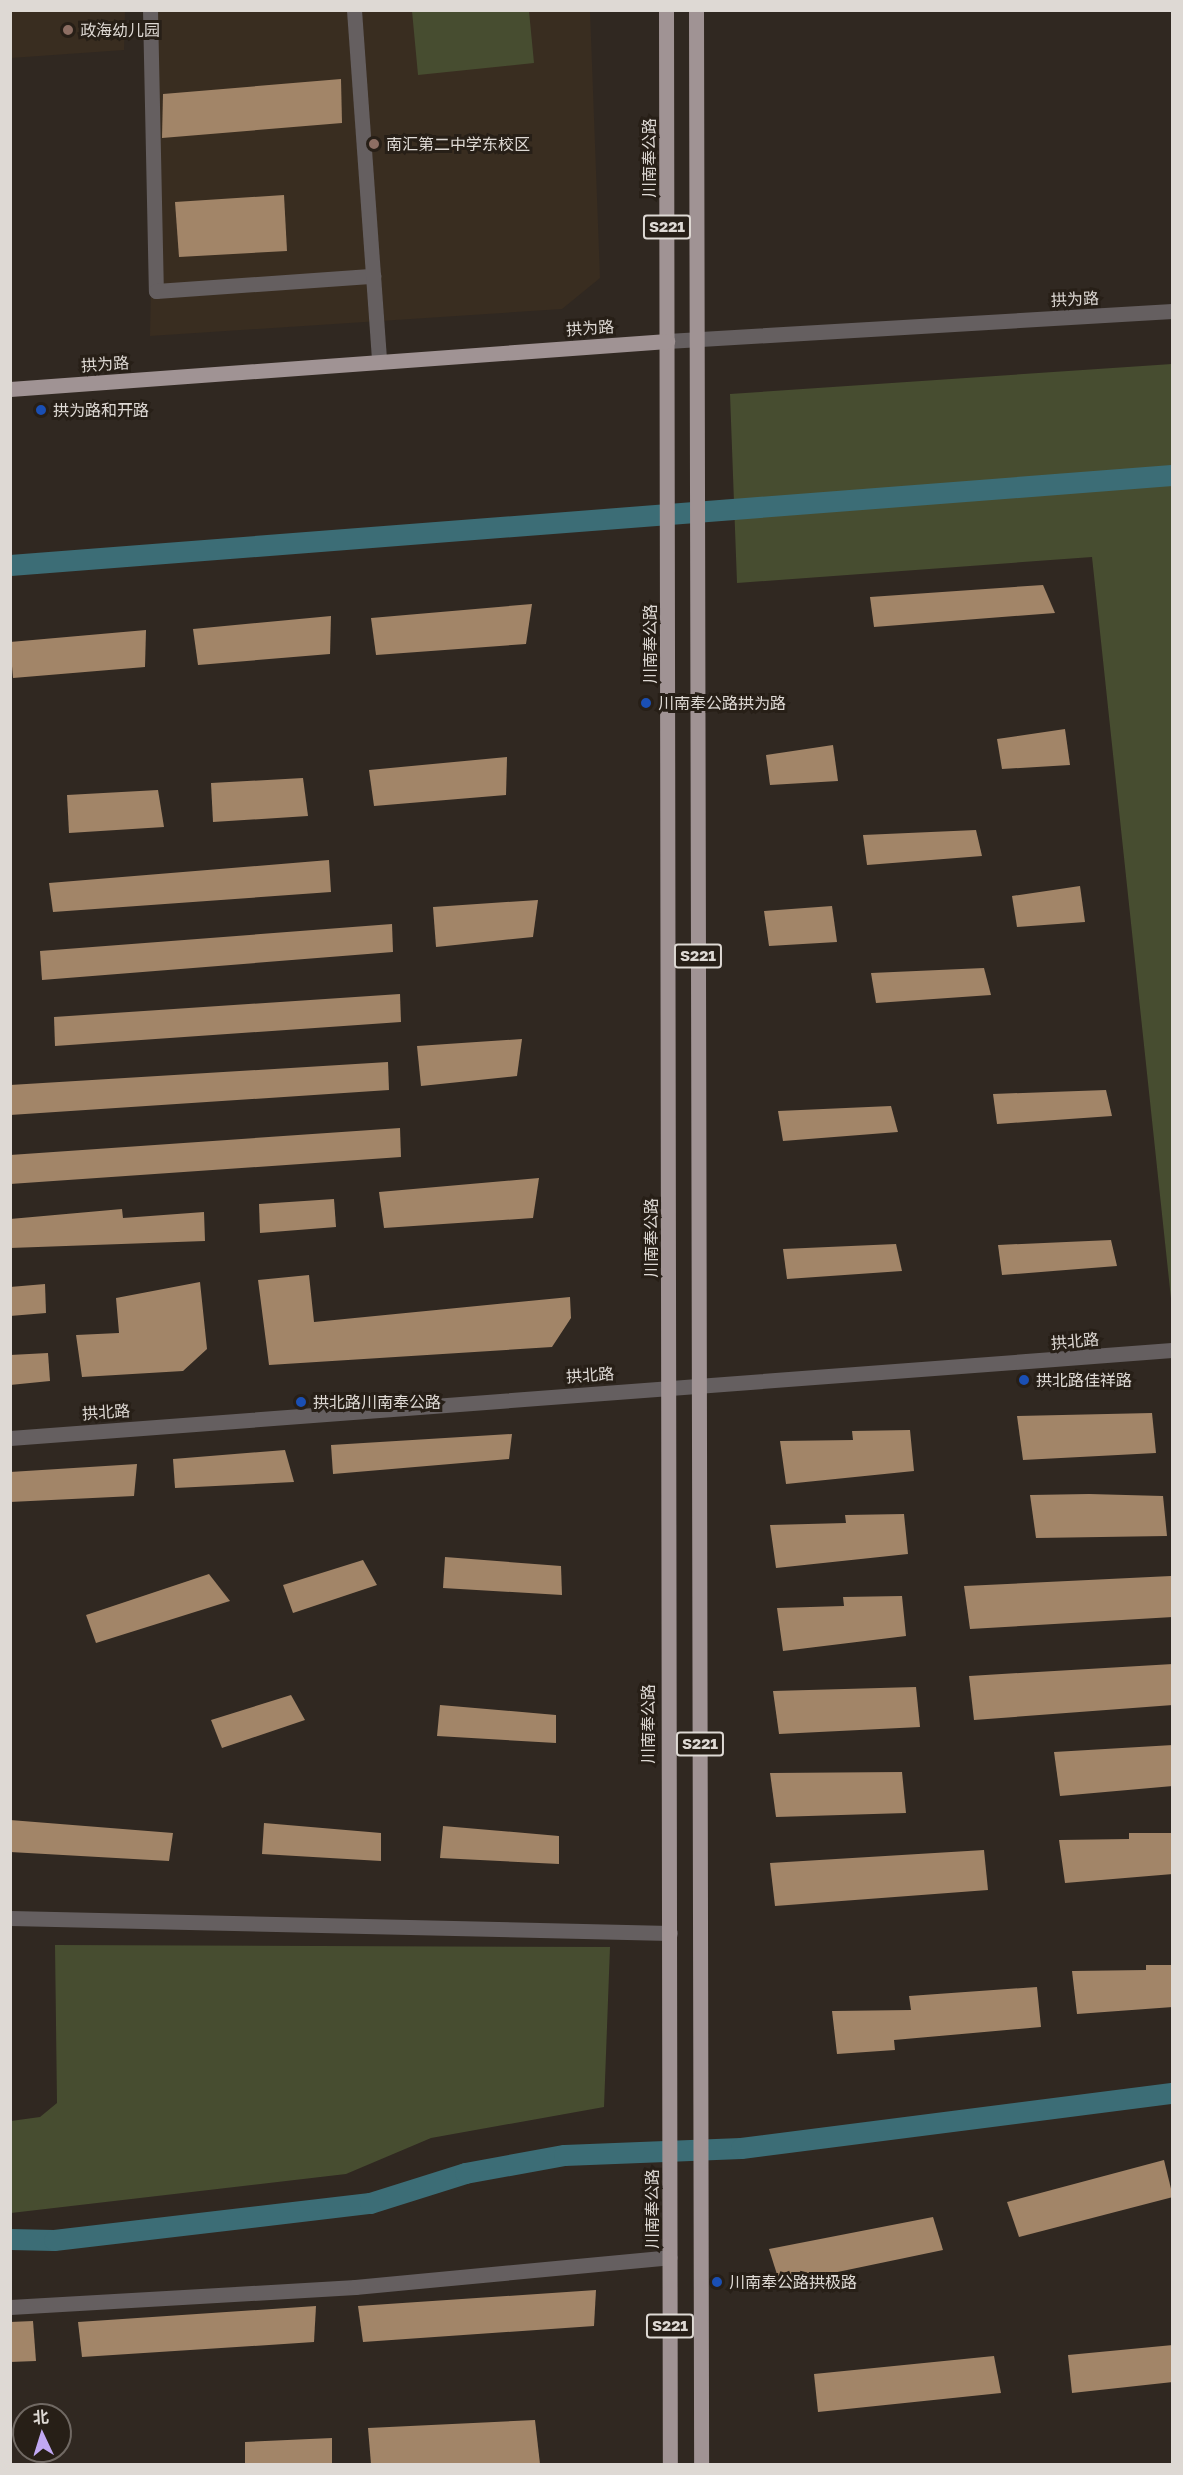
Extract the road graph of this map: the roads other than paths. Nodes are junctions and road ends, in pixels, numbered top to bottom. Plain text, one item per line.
1 (150, 10) edge
2 (354, 10) edge
3 (666, 10) edge
4 (696, 10) edge
5 (373, 276) junction
6 (1173, 311) edge
7 (697, 339) junction
8 (667, 341) junction
9 (379, 362) junction
10 (10, 388) edge
11 (1173, 1350) edge
12 (700, 1385) junction
13 (670, 1387) junction
14 (10, 1438) edge
15 (10, 1918) edge
16 (670, 1933) junction
17 (669, 2257) junction
18 (10, 2307) edge
19 (670, 2464) edge
20 (700, 2464) edge

1 - 5 street
2 - 5 street
3 - 8 main road, 川南奉公路 / S221
4 - 7 main road, S221
5 - 9 street
6 - 7 street, 拱为路
7 - 8 street, 拱为路
7 - 12 main road, S221
8 - 9 main road, 拱为路
8 - 13 main road, 川南奉公路 / S221
9 - 10 main road, 拱为路
11 - 12 street, 拱北路
12 - 13 street, 拱北路
12 - 20 main road, S221
13 - 14 street, 拱北路
13 - 16 main road, 川南奉公路 / S221
15 - 16 street
16 - 17 main road, 川南奉公路 / S221
17 - 18 street
17 - 19 main road, 川南奉公路 / S221

